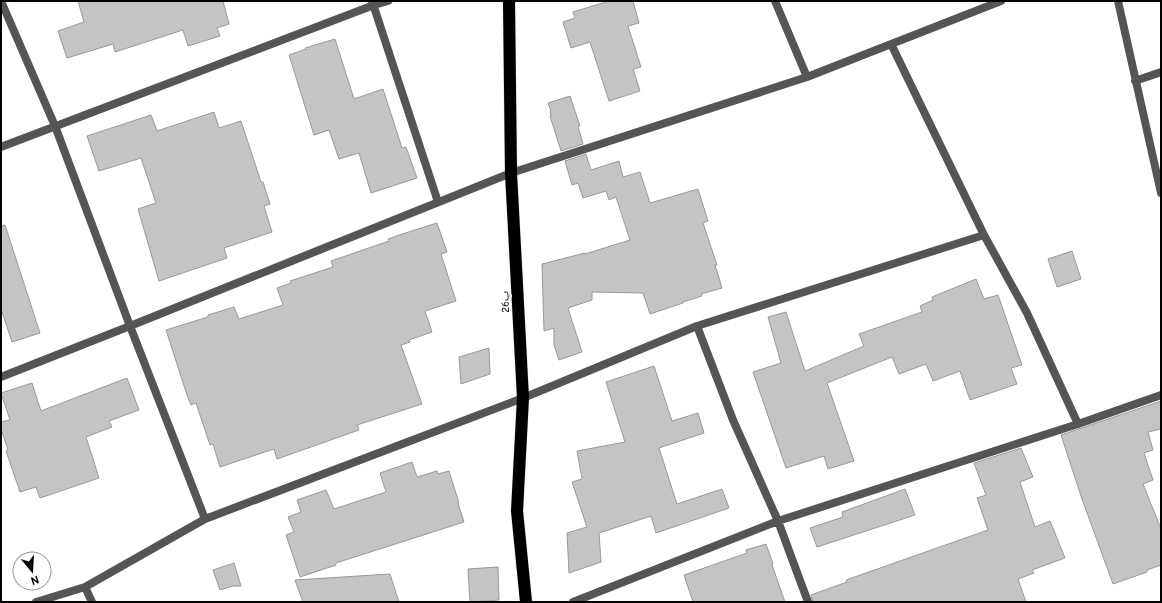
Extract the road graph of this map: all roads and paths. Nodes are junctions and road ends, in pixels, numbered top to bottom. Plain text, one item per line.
1 (1, 1) edge
2 (388, 1) edge
3 (509, 1) edge
4 (775, 1) edge
5 (1001, 1) edge
6 (1118, 1) edge
7 (373, 3) edge
8 (890, 44) junction
9 (1161, 72) edge
10 (807, 77) junction
11 (1135, 81) junction
12 (55, 126) junction
13 (1, 147) edge
14 (511, 172) junction
15 (1161, 193) edge
16 (438, 202) junction
17 (984, 235) junction
18 (130, 326) junction
19 (697, 326) junction
20 (1, 377) edge
21 (1161, 395) edge
22 (523, 398) junction
23 (1078, 424) junction
24 (206, 519) junction
25 (778, 521) junction
26 (85, 587) junction
27 (36, 602) edge
28 (92, 602) edge
29 (526, 602) edge
30 (573, 602) edge
31 (808, 602) edge

1 - 12 street
2 - 7 street
3 - 14 highway, 26ب
4 - 10 street
5 - 8 street
6 - 11 street
7 - 12 street
7 - 16 street
8 - 10 street
8 - 17 street
9 - 11 street
10 - 14 street
11 - 15 street
12 - 13 street
12 - 18 street
14 - 16 street
14 - 22 highway, 26ب
16 - 18 street
17 - 19 street
17 - 23 street
18 - 20 street
18 - 24 street
19 - 22 street
19 - 25 street
21 - 23 street
22 - 24 street
22 - 29 highway, 26ب
23 - 25 street
24 - 26 street
25 - 30 street
25 - 31 street
26 - 27 street
26 - 28 street

